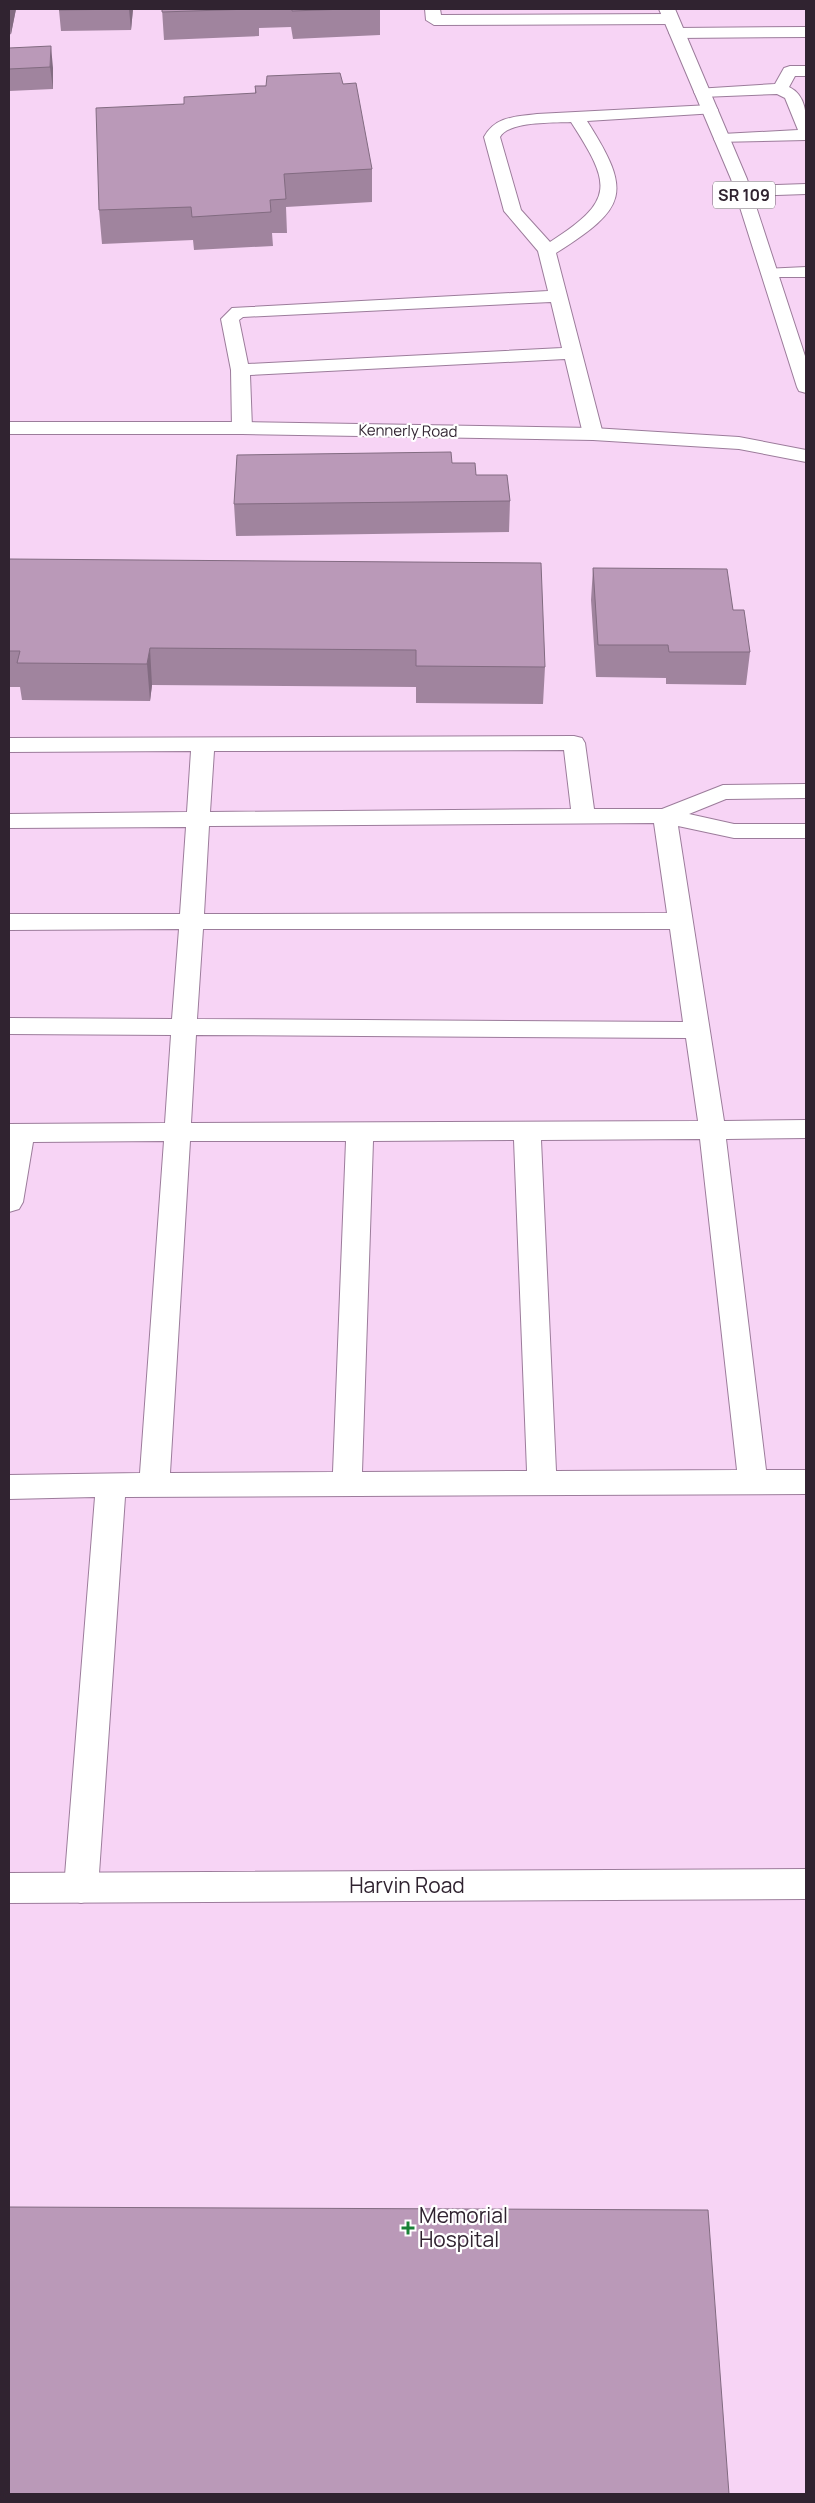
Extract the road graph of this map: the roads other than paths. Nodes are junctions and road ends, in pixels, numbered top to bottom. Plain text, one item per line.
1 (433, 9) edge
2 (672, 20) edge
3 (805, 34) edge
4 (806, 71) edge
5 (780, 88) junction
6 (702, 92) junction
7 (710, 110) junction
8 (575, 116) junction
9 (805, 136) edge
10 (722, 139) junction
11 (806, 189) edge
12 (743, 191) junction
13 (547, 251) junction
14 (806, 272) edge
15 (770, 273) junction
16 (558, 296) junction
17 (571, 352) junction
18 (240, 370) junction
19 (806, 387) edge
20 (9, 428) edge
21 (242, 428) junction
22 (593, 434) junction
23 (806, 456) edge
24 (203, 744) junction
25 (9, 745) edge
26 (806, 791) edge
27 (583, 816) junction
28 (665, 816) junction
29 (196, 820) junction
30 (9, 821) edge
31 (806, 831) edge
32 (681, 921) junction
33 (9, 922) edge
34 (192, 922) junction
35 (9, 1026) edge
36 (185, 1028) junction
37 (697, 1030) junction
38 (806, 1129) edge
39 (712, 1130) junction
40 (360, 1131) junction
41 (527, 1131) junction
42 (179, 1132) junction
43 (15, 1133) edge
44 (9, 1202) edge
45 (753, 1482) junction
46 (806, 1482) edge
47 (542, 1483) junction
48 (348, 1484) junction
49 (111, 1485) junction
50 (154, 1485) junction
51 (9, 1487) edge
52 (806, 1884) edge
53 (9, 1888) edge
54 (81, 1888) junction

1 - 2 street
2 - 3 street
2 - 6 street, SR 109
4 - 5 street
5 - 6 street
5 - 9 street
6 - 7 street, SR 109
7 - 8 street
7 - 10 street, SR 109
8 - 13 street
8 - 13 street
9 - 10 street
10 - 12 street, SR 109
11 - 12 street
12 - 15 street, SR 109
13 - 16 street
14 - 15 street
15 - 19 street, SR 109
16 - 17 street
16 - 18 street
17 - 18 street
17 - 22 street
18 - 21 street
20 - 21 street, Kennerly Road
21 - 22 street, Kennerly Road
22 - 23 street, Kennerly Road
24 - 25 street
24 - 27 street
24 - 29 street
26 - 28 street
27 - 28 street
27 - 29 street
28 - 31 street
28 - 32 street
29 - 30 street
29 - 34 street
32 - 34 street
32 - 37 street
33 - 34 street
34 - 36 street
35 - 36 street
36 - 37 street
36 - 42 street
37 - 39 street
38 - 39 street
39 - 41 street
39 - 45 street
40 - 41 street
40 - 42 street
40 - 48 street
41 - 47 street
42 - 43 street
42 - 50 street
43 - 44 street
45 - 46 street
45 - 47 street
47 - 48 street
48 - 50 street
49 - 50 street
49 - 51 street
49 - 54 street
52 - 54 street, Harvin Road
53 - 54 street, Harvin Road

